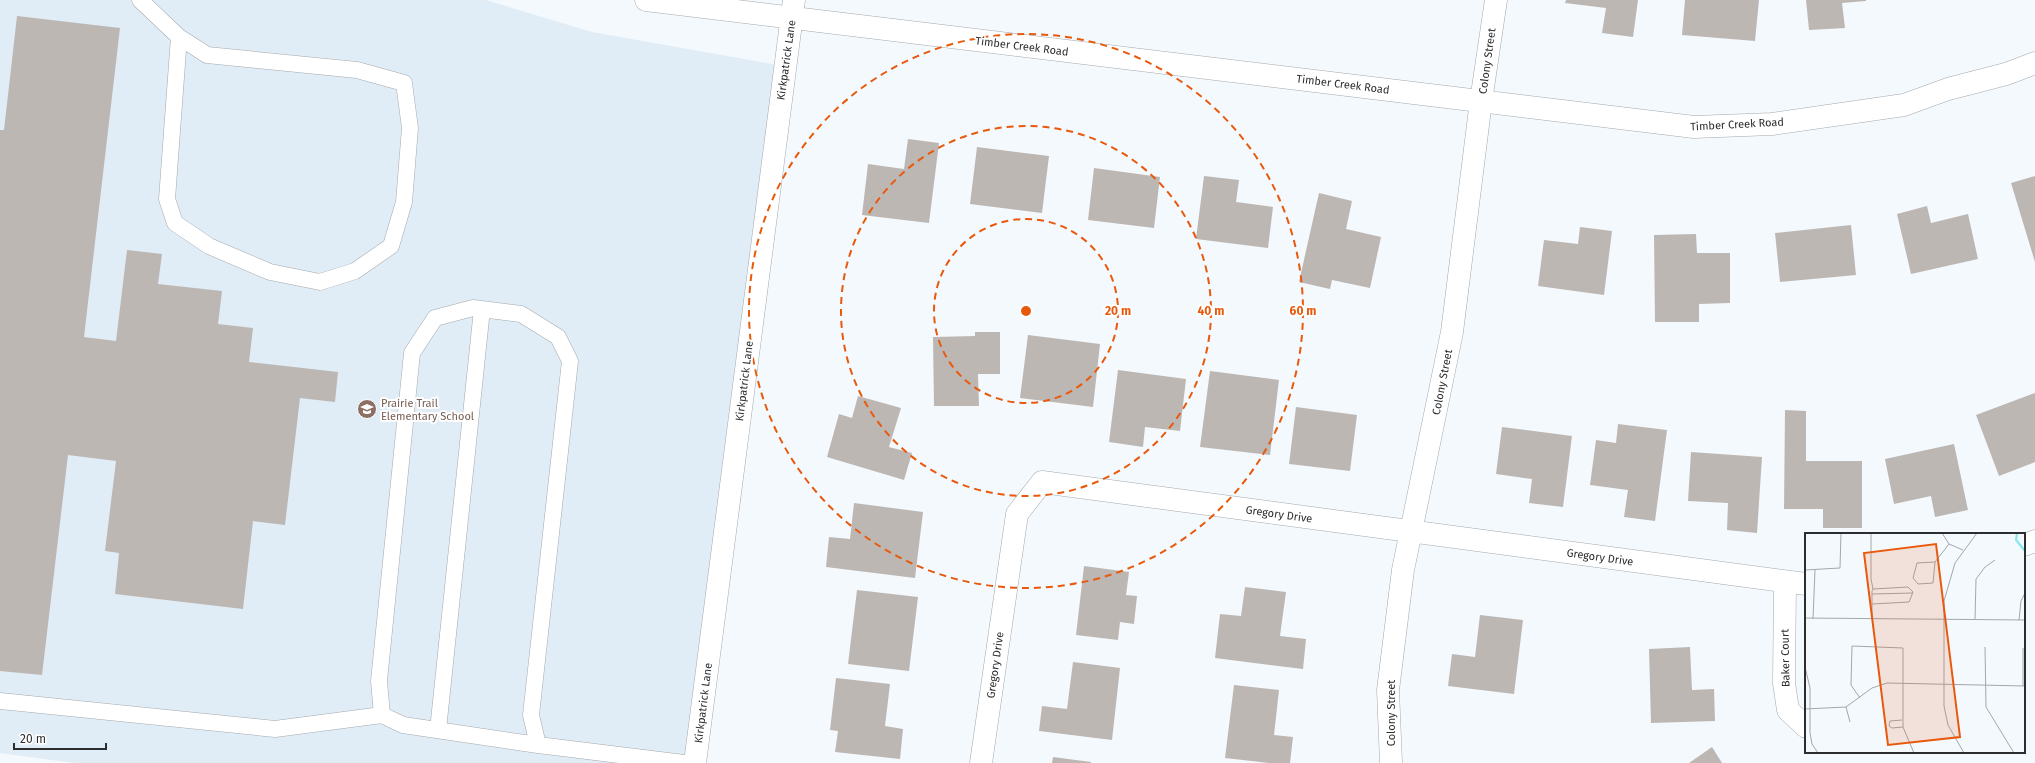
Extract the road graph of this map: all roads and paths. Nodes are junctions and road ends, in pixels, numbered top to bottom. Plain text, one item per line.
1 (140, 0) edge
2 (646, 0) edge
3 (1496, 0) edge
4 (793, 9) edge
5 (179, 37) junction
6 (2035, 63) edge
7 (1481, 101) junction
8 (482, 309) junction
9 (1412, 532) junction
10 (2035, 541) edge
11 (2025, 545) edge
12 (1796, 583) edge
13 (0, 701) edge
14 (382, 715) junction
15 (1805, 726) edge
16 (438, 730) junction
17 (538, 745) junction
18 (684, 763) edge
19 (695, 763) edge
20 (981, 763) edge
21 (1391, 763) edge

1 - 5 lane
2 - 4 street, Timber Creek Road
3 - 7 street, Colony Street
4 - 7 street, Timber Creek Road
4 - 19 street, Kirkpatrick Lane
5 - 5 lane
6 - 7 street, Timber Creek Road
7 - 9 street, Colony Street
8 - 14 lane
8 - 16 lane
8 - 17 lane
9 - 12 street, Gregory Drive
9 - 20 street, Gregory Drive
9 - 21 street, Colony Street
10 - 11 street
12 - 15 street, Baker Court
13 - 14 lane
14 - 16 lane
16 - 17 lane
17 - 18 lane

